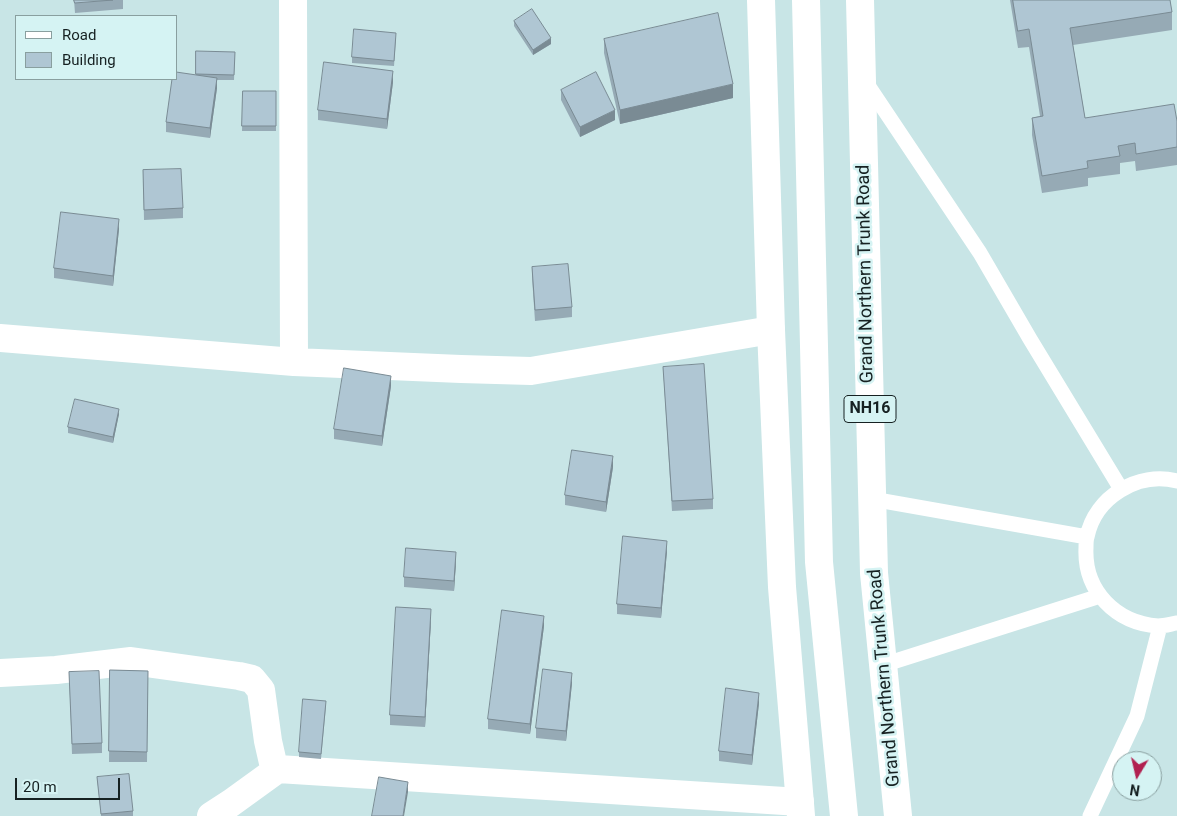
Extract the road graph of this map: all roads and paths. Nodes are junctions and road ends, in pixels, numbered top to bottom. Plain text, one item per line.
1 (293, 0) edge
2 (761, 0) edge
3 (806, 0) edge
4 (860, 0) edge
5 (862, 75) junction
6 (771, 330) junction
7 (0, 338) edge
8 (294, 362) junction
9 (1176, 478) edge
10 (1121, 489) junction
11 (872, 499) junction
12 (1087, 537) junction
13 (1100, 596) junction
14 (1177, 623) edge
15 (1160, 626) junction
16 (883, 665) junction
17 (0, 673) edge
18 (278, 769) junction
19 (801, 809) edge
20 (211, 816) edge
21 (844, 816) edge
22 (898, 816) edge
23 (1090, 816) edge

1 - 8 main road
2 - 6 main road
3 - 21 main road
4 - 5 main road, Grand Northern Trunk Road / NH16
5 - 10 lane
5 - 11 main road, Grand Northern Trunk Road / NH16
6 - 8 main road
6 - 19 main road
7 - 8 main road
9 - 10 lane
10 - 12 lane
11 - 12 lane
11 - 16 main road, Grand Northern Trunk Road / NH16
12 - 13 lane
13 - 15 lane
13 - 16 lane
14 - 15 lane
15 - 23 lane
16 - 22 main road, Grand Northern Trunk Road / NH16
17 - 18 main road
18 - 19 main road
18 - 20 main road

